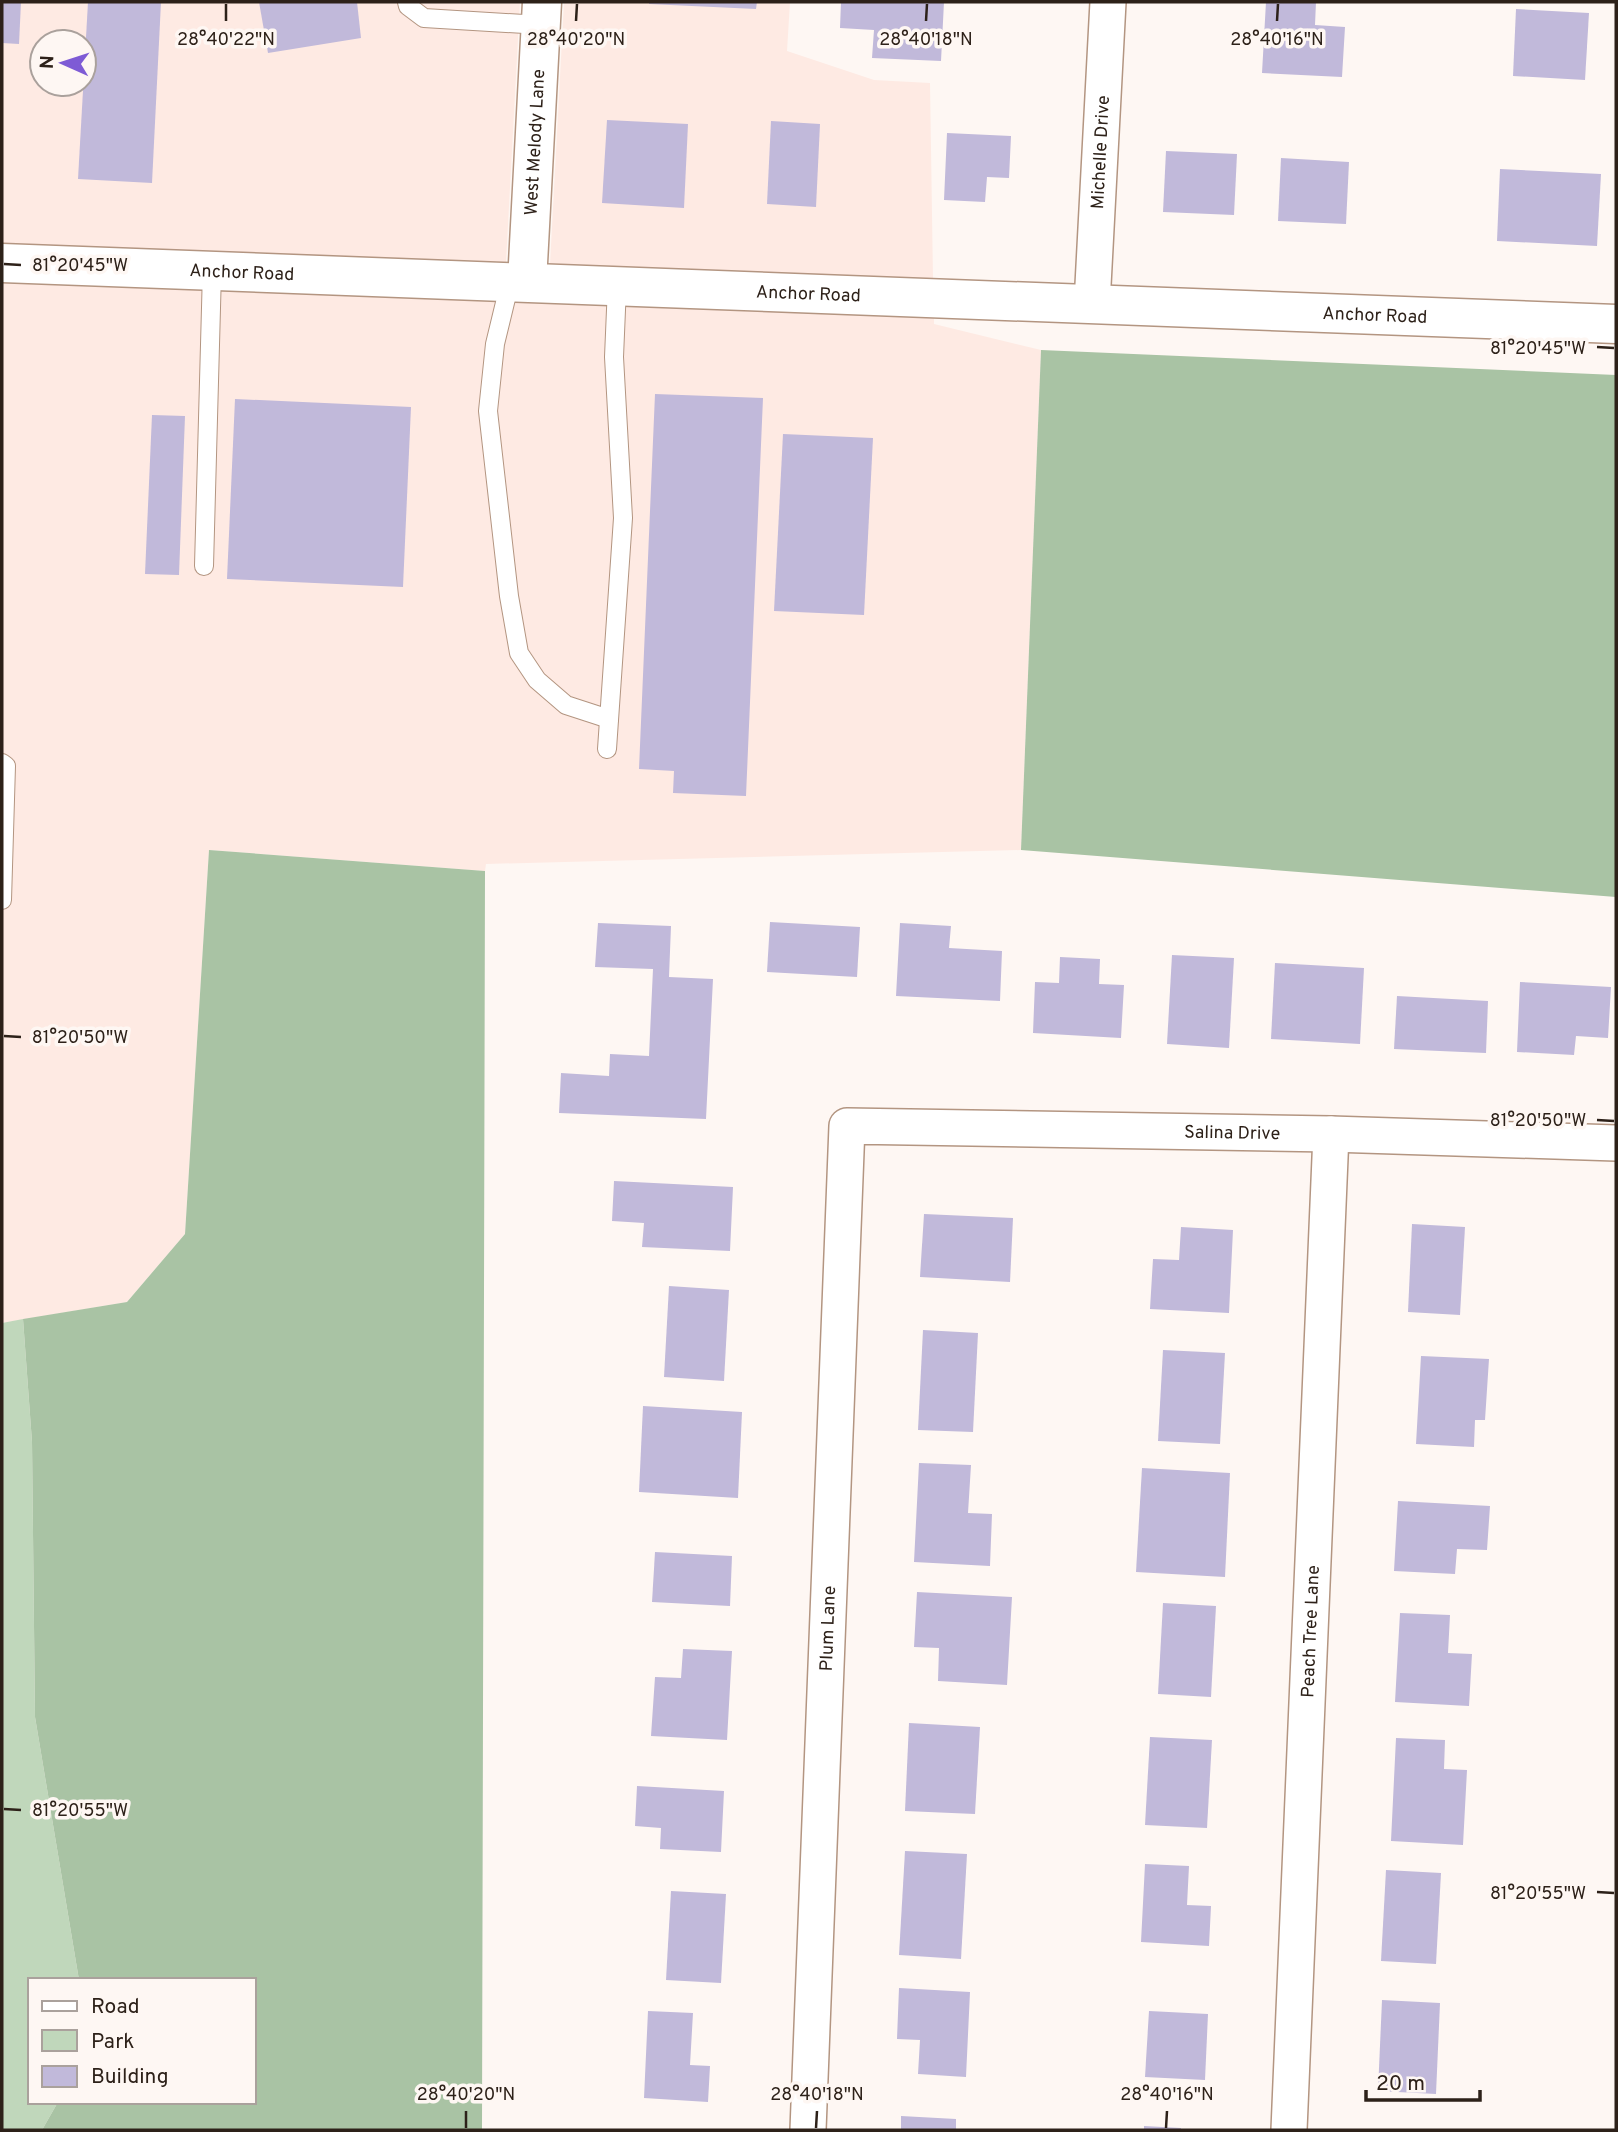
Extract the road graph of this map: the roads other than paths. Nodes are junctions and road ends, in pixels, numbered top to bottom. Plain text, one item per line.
1 (407, 2) edge
2 (1108, 2) edge
3 (542, 13) edge
4 (2, 263) edge
5 (212, 271) junction
6 (519, 282) junction
7 (617, 286) junction
8 (1092, 304) junction
9 (1616, 324) edge
10 (204, 566) dead end
11 (609, 719) junction
12 (607, 749) dead end
13 (2, 763) edge
14 (2, 900) edge
15 (847, 1126) joint
16 (1331, 1134) junction
17 (1616, 1143) edge
18 (808, 2130) edge
19 (1289, 2130) edge

1 - 3 lane
2 - 8 street, Michelle Drive
3 - 6 street, West Melody Lane
4 - 5 street, Anchor Road
5 - 6 street, Anchor Road
5 - 10 lane
6 - 7 street, Anchor Road
6 - 11 lane
7 - 8 street, Anchor Road
7 - 11 lane
8 - 9 street, Anchor Road
11 - 12 lane
13 - 14 lane
15 - 16 street, Salina Drive
15 - 18 street, Plum Lane
16 - 17 street, Salina Drive
16 - 19 street, Peach Tree Lane

